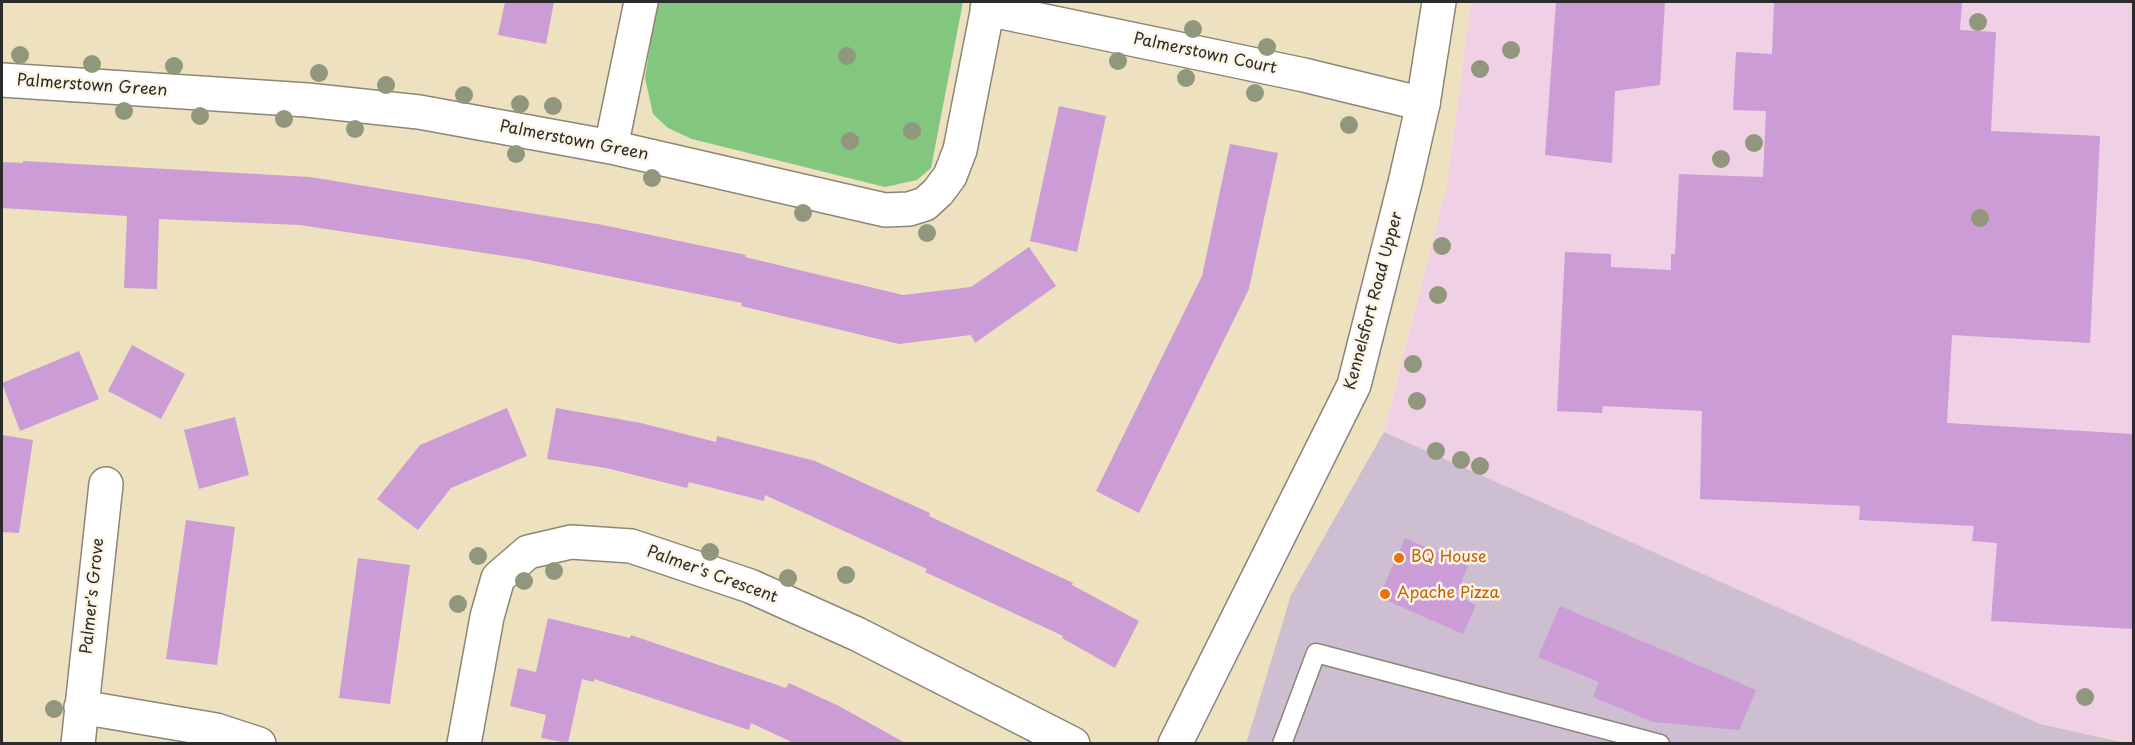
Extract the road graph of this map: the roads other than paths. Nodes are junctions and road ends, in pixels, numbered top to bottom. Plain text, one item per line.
1 (641, 2) edge
2 (1439, 2) edge
3 (988, 5) edge
4 (2, 80) edge
5 (1423, 104) junction
6 (611, 147) junction
7 (106, 484) dead end
8 (81, 707) junction
9 (78, 744) edge
10 (260, 744) edge
11 (465, 744) edge
12 (1073, 744) edge
13 (1175, 744) edge
14 (1282, 744) edge
15 (1660, 744) edge

1 - 6 street
2 - 5 street, Kennelsfort Road Upper
3 - 5 street, Palmerstown Court
3 - 6 street, Palmerstown Green
4 - 6 street, Palmerstown Green
5 - 13 street, Kennelsfort Road Upper
7 - 8 street, Palmer's Grove
8 - 9 street, Palmer's Grove
8 - 10 street
11 - 12 street, Palmer's Crescent
14 - 15 lane

